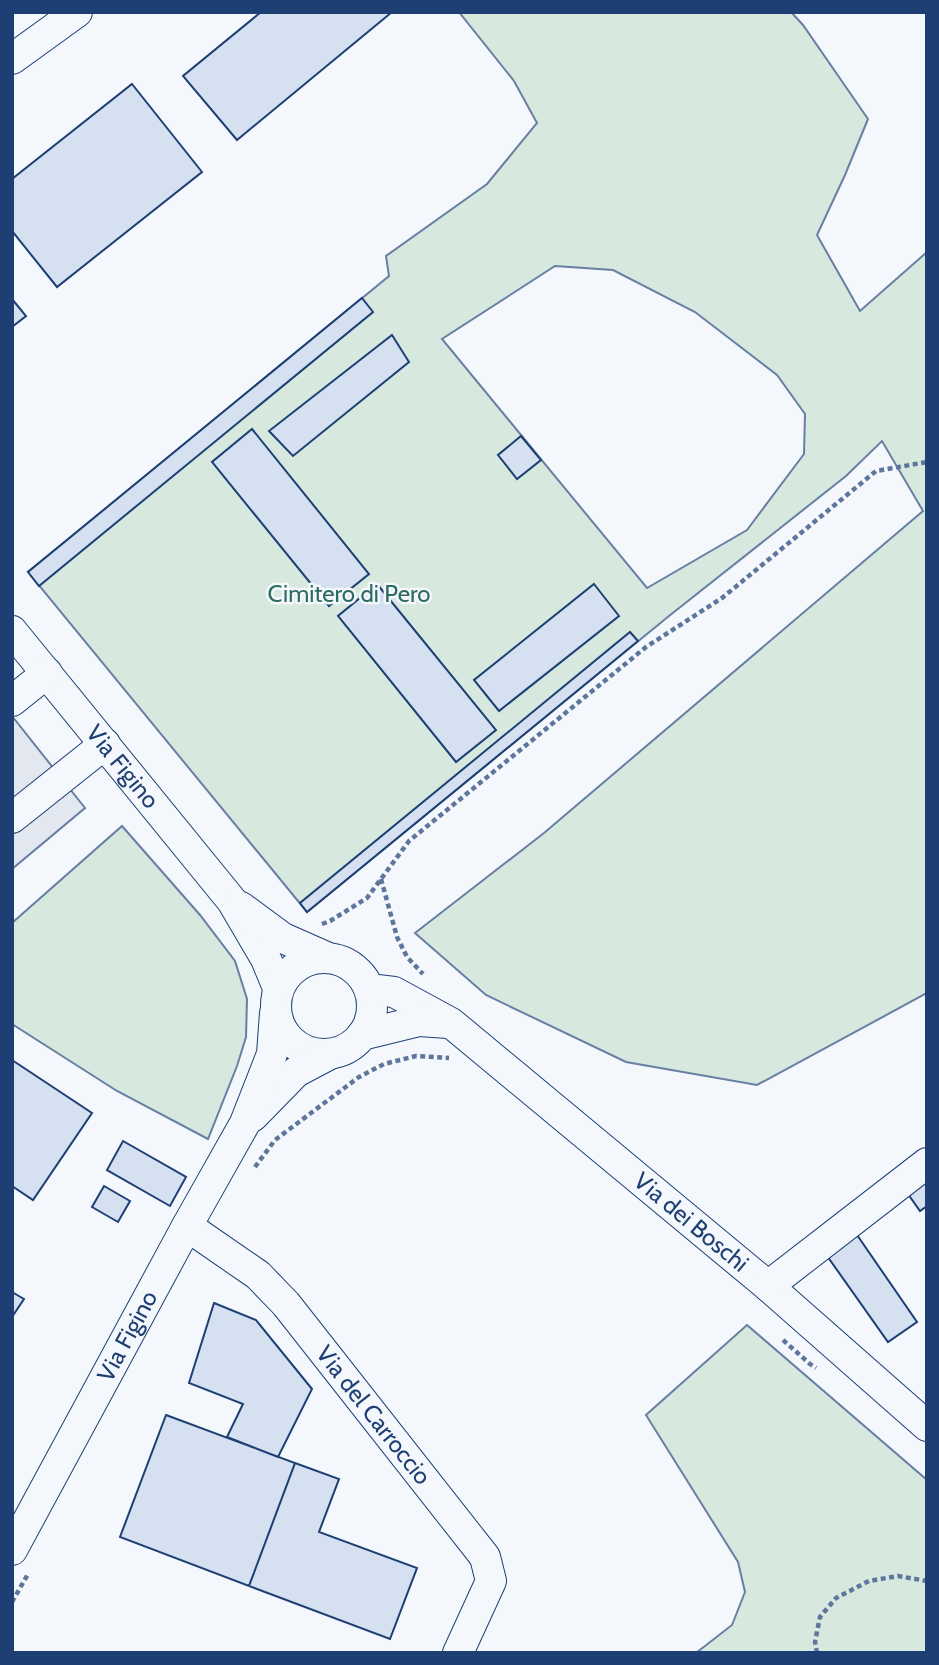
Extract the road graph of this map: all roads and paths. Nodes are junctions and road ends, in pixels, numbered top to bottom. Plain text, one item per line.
1 (77, 12) edge
2 (12, 59) edge
3 (927, 462) edge
4 (12, 631) edge
5 (47, 673) junction
6 (12, 701) edge
7 (105, 744) junction
8 (12, 818) edge
9 (232, 901) junction
10 (320, 925) dead end
11 (326, 957) junction
12 (369, 989) junction
13 (277, 1001) junction
14 (451, 1023) junction
15 (362, 1035) junction
16 (330, 1054) junction
17 (456, 1060) dead end
18 (245, 1124) junction
19 (275, 1140) dead end
20 (927, 1163) edge
21 (187, 1226) junction
22 (768, 1286) junction
23 (779, 1336) dead end
24 (822, 1371) dead end
25 (927, 1426) edge
26 (12, 1550) edge
27 (927, 1581) edge
28 (461, 1645) edge
29 (817, 1653) edge

1 - 2 street
3 - 10 path
4 - 5 street, Via Figino
5 - 6 street
5 - 7 street, Via Figino
7 - 8 street
7 - 9 street, Via Figino
9 - 11 street, Via Figino
9 - 13 street, Via Figino
11 - 12 street
11 - 13 street
12 - 14 street, Via dei Boschi
12 - 15 street
13 - 16 street
13 - 18 street, Via Figino
14 - 15 street
14 - 22 street, Via dei Boschi
15 - 16 street
16 - 18 street, Via Figino
17 - 19 path
18 - 21 street, Via Figino
20 - 22 street
21 - 26 street, Via Figino
21 - 28 street, Via del Carroccio
22 - 25 street, Via dei Boschi
23 - 24 path
27 - 29 path

